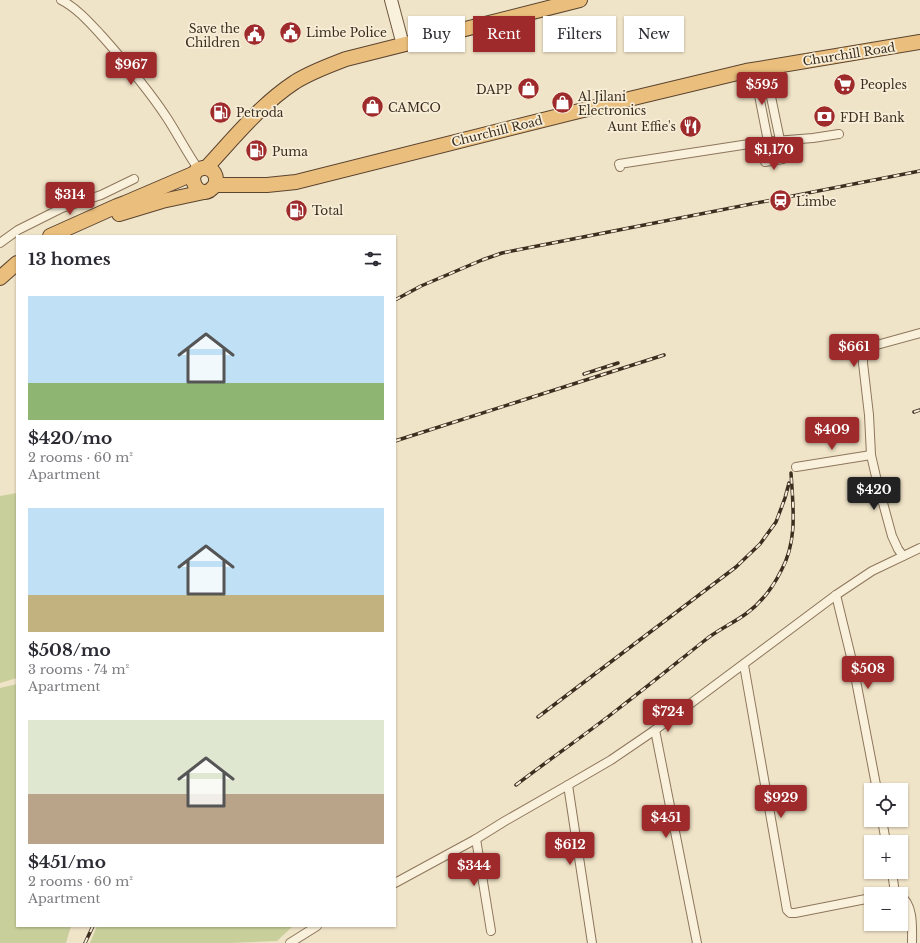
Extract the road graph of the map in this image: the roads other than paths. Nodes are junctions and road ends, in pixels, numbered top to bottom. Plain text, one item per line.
1 (61, 0) edge
2 (391, 0) edge
3 (580, 0) edge
4 (920, 42) edge
5 (403, 45) junction
6 (759, 69) junction
7 (773, 107) junction
8 (762, 109) junction
9 (839, 134) dead end
10 (780, 140) junction
11 (765, 141) junction
12 (620, 167) dead end
13 (200, 170) junction
14 (134, 179) dead end
15 (210, 189) junction
16 (52, 235) edge
17 (64, 235) edge
18 (0, 243) edge
19 (16, 256) edge
20 (16, 264) edge
21 (0, 269) edge
22 (0, 278) edge
23 (920, 333) edge
24 (871, 455) junction
25 (796, 467) dead end
26 (920, 548) edge
27 (903, 556) junction
28 (836, 595) junction
29 (744, 665) junction
30 (655, 730) junction
31 (875, 783) edge
32 (568, 785) junction
33 (476, 839) junction
34 (396, 882) edge
35 (864, 899) edge
36 (908, 904) edge
37 (315, 927) edge
38 (491, 931) dead end
39 (290, 943) edge
40 (592, 943) edge
41 (697, 943) edge
42 (912, 943) edge

1 - 13 street
2 - 5 main road
3 - 5 highway
4 - 6 highway, Churchill Road
5 - 13 highway
6 - 7 street
6 - 8 street
6 - 15 highway, Churchill Road
7 - 8 street
7 - 10 street
8 - 11 street
9 - 10 street
10 - 11 street
10 - 11 street
11 - 12 street
13 - 15 highway
13 - 15 highway
13 - 16 highway
14 - 18 street
15 - 17 highway, Churchill Road
19 - 21 highway
20 - 22 highway
23 - 24 street
24 - 25 street
24 - 27 street
26 - 27 street
27 - 28 street
28 - 29 street
28 - 31 street
29 - 30 street
29 - 35 street
30 - 32 street
30 - 41 street
32 - 33 street
32 - 40 street
33 - 34 street
33 - 38 street
36 - 42 street
37 - 39 street

